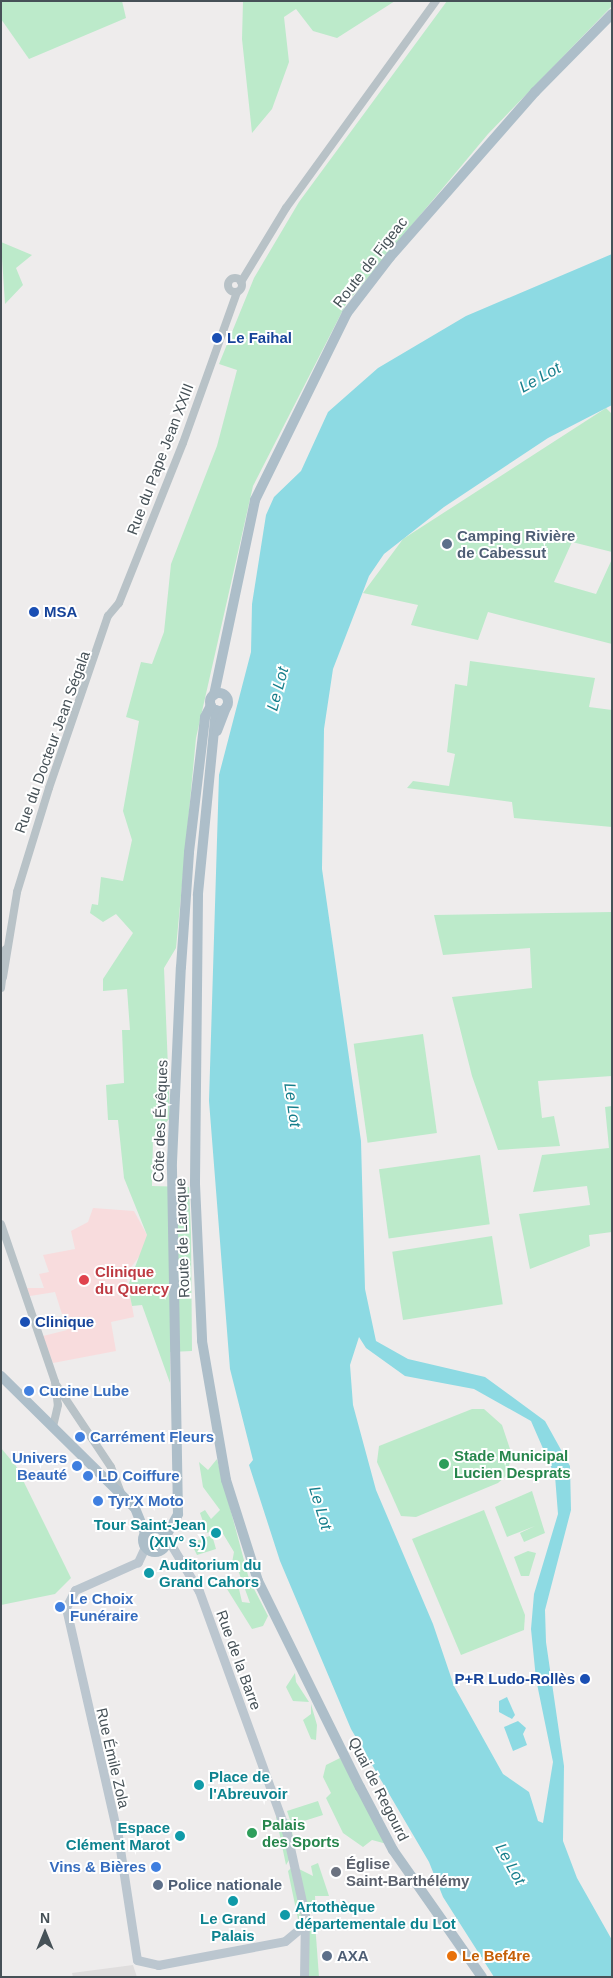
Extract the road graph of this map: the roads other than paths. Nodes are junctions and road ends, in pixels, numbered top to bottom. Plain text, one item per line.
1 (436, 1) edge
2 (612, 14) edge
3 (239, 280) junction
4 (234, 291) junction
5 (108, 616) joint
6 (216, 701) junction
7 (207, 774) junction
8 (1, 988) edge
9 (1, 1224) edge
10 (1, 1376) edge
11 (54, 1382) junction
12 (53, 1426) junction
13 (122, 1495) junction
14 (135, 1508) junction
15 (158, 1528) junction
16 (145, 1533) junction
17 (166, 1537) junction
18 (145, 1547) junction
19 (308, 1683) joint
20 (304, 1925) junction
21 (285, 1941) junction
22 (304, 1964) junction
23 (304, 1977) edge
24 (482, 1977) edge

1 - 3 street
2 - 6 main road, Route de Figeac
3 - 4 street
3 - 4 street
4 - 5 street, Rue du Pape Jean XXIII
5 - 8 street, Rue du Docteur Jean Ségala
6 - 7 main road, Route de Laroque
6 - 7 main road, Route de Laroque
6 - 17 main road, Côte des Évêques
7 - 19 main road, Route de Laroque
9 - 11 street
10 - 12 main road
11 - 12 street
11 - 13 street
12 - 13 main road
13 - 14 main road
14 - 15 main road
14 - 16 main road
15 - 16 main road
15 - 17 main road
16 - 18 main road
17 - 18 main road
17 - 20 main road, Rue de la Barre
18 - 21 main road, Rue Émile Zola
19 - 24 main road, Quai de Regourd
20 - 21 main road
20 - 22 main road, Rue de la Barre
21 - 22 main road
22 - 23 main road, Rue de la Barre

